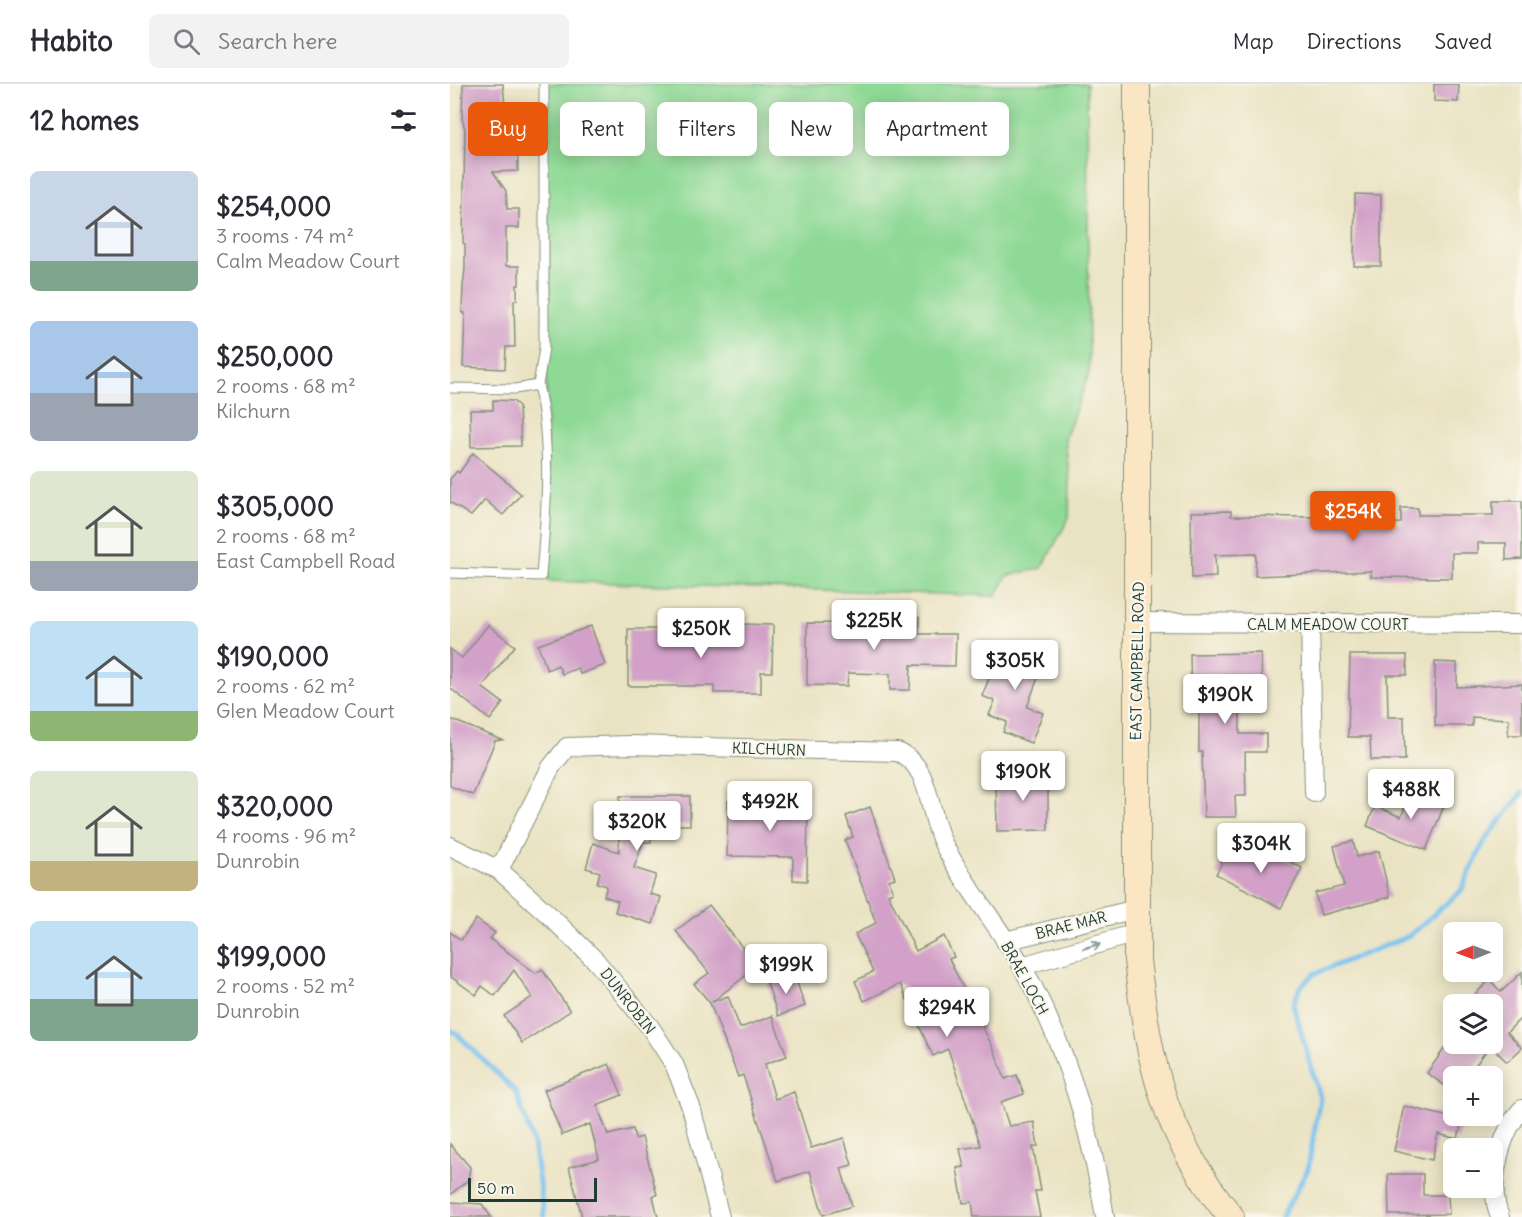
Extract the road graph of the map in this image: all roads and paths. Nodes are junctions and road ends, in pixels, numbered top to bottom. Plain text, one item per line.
1 (544, 84) edge
2 (1137, 84) edge
3 (538, 385) junction
4 (450, 388) edge
5 (450, 573) edge
6 (1138, 622) junction
7 (1311, 624) junction
8 (1518, 624) dead end
9 (908, 756) joint
10 (1314, 793) dead end
11 (450, 846) edge
12 (499, 870) junction
13 (1136, 921) junction
14 (1005, 942) junction
15 (1022, 966) junction
16 (1522, 1109) edge
17 (720, 1217) edge
18 (1106, 1217) edge
19 (1231, 1217) edge
20 (1500, 1217) edge

1 - 3 lane
2 - 6 main road, EAST CAMPBELL ROAD
3 - 4 lane
3 - 5 lane
6 - 7 street, CALM MEADOW COURT
6 - 13 main road, EAST CAMPBELL ROAD
7 - 8 street, CALM MEADOW COURT
7 - 10 street
9 - 12 street, KILCHURN
9 - 14 street, BRAE LOCH
11 - 12 street, DUNROBIN
12 - 17 street, DUNROBIN
13 - 14 street, BRAE MAR
15 -> 13 street, BRAE MAR
13 - 19 main road, EAST CAMPBELL ROAD
14 - 15 street, BRAE LOCH
15 - 18 street, BRAE LOCH
16 - 20 street

